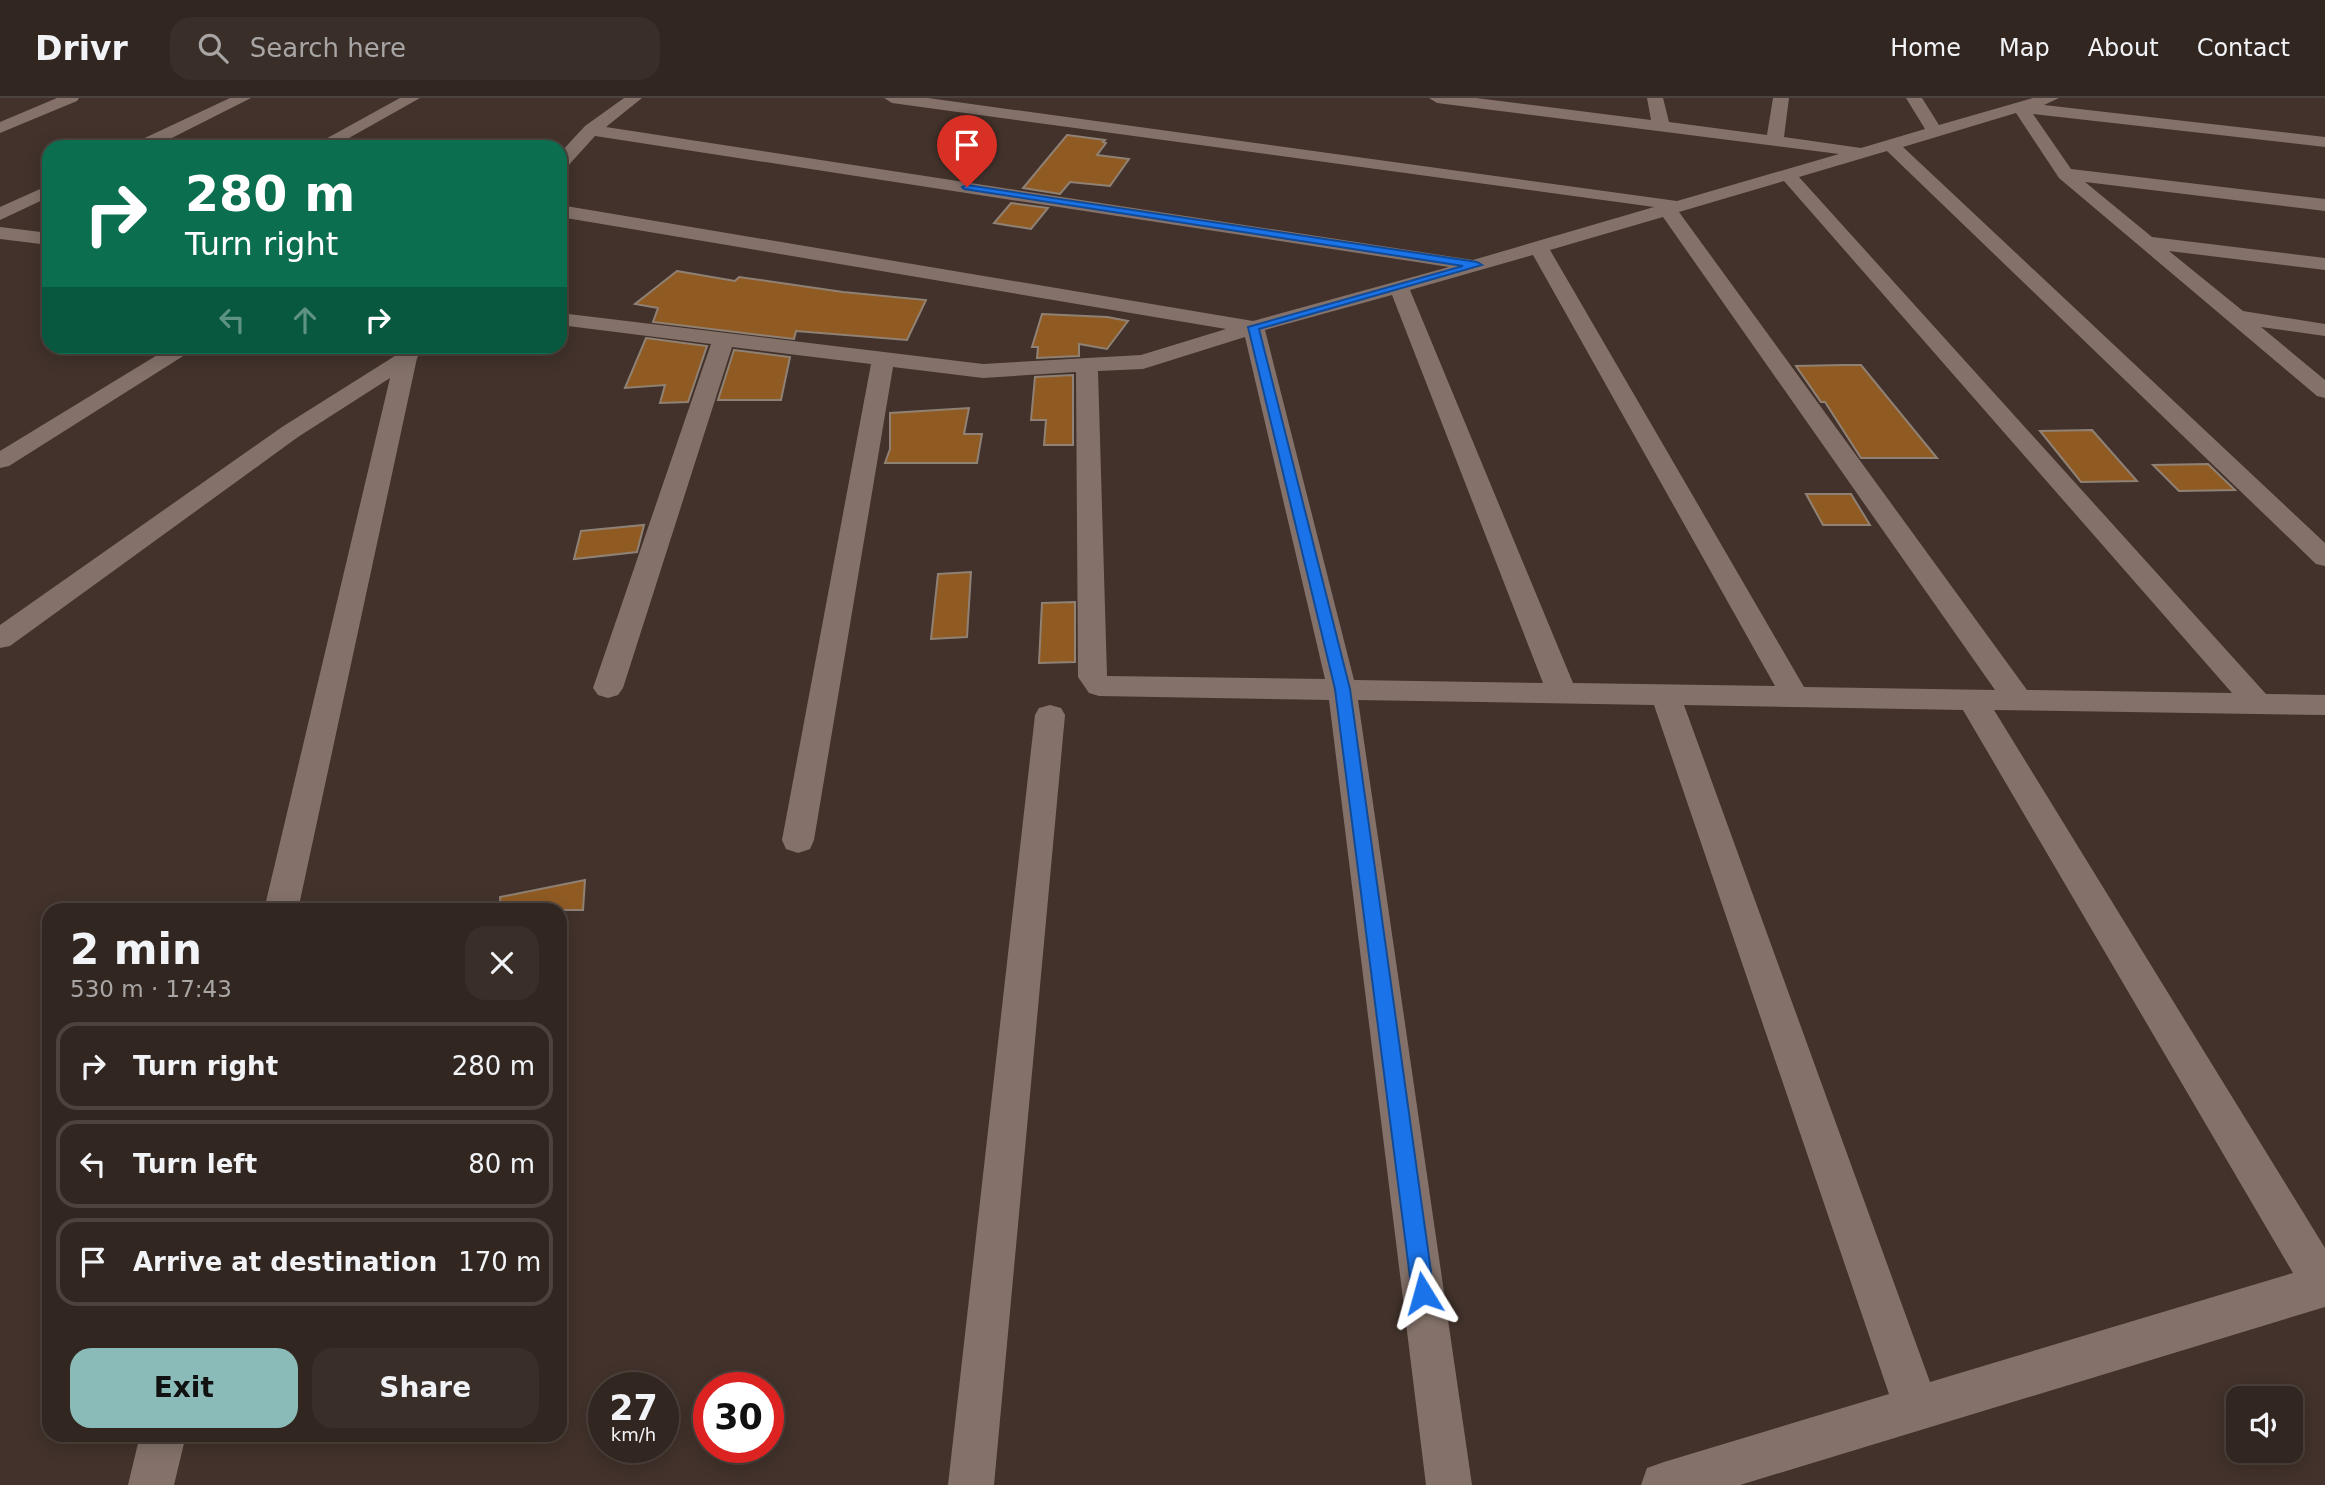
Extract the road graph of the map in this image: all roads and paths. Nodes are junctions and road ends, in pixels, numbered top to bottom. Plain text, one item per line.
1 (71, 98) edge
2 (243, 98) edge
3 (412, 98) edge
4 (634, 98) edge
5 (892, 98) edge
6 (1437, 98) edge
7 (1655, 98) edge
8 (1781, 98) edge
9 (1914, 98) edge
10 (2051, 98) edge
11 (1535, 104) edge
12 (2021, 107) junction
13 (1661, 127) junction
14 (0, 128) edge
15 (591, 130) junction
16 (1934, 131) junction
17 (155, 140) edge
18 (333, 140) edge
19 (1775, 141) junction
20 (2325, 142) edge
21 (1891, 145) junction
22 (1866, 152) junction
23 (567, 156) edge
24 (2065, 174) junction
25 (1788, 175) junction
26 (42, 193) edge
27 (2325, 205) edge
28 (1675, 208) junction
29 (567, 212) edge
30 (0, 214) edge
31 (0, 233) edge
32 (42, 238) edge
33 (2146, 242) junction
34 (1538, 247) junction
35 (2325, 264) edge
36 (1477, 265) junction
37 (1399, 287) junction
38 (2237, 317) junction
39 (567, 320) edge
40 (1253, 327) junction
41 (2325, 330) edge
42 (723, 340) junction
43 (175, 354) edge
44 (406, 354) edge
45 (409, 354) edge
46 (883, 359) junction
47 (1087, 365) junction
48 (2325, 391) edge
49 (0, 461) edge
50 (2325, 558) edge
51 (0, 639) edge
52 (608, 688) dead end
53 (1342, 689) junction
54 (1562, 692) junction
55 (1665, 694) junction
56 (1795, 696) junction
57 (1972, 699) junction
58 (2018, 700) junction
59 (2258, 704) junction
60 (2325, 705) edge
61 (1050, 715) dead end
62 (798, 840) dead end
63 (283, 903) edge
64 (2325, 1286) edge
65 (1917, 1409) junction
66 (161, 1442) edge
67 (151, 1485) edge
68 (971, 1485) edge
69 (1449, 1485) edge
70 (1664, 1485) edge

1 - 14 street
2 - 17 street
3 - 18 street
4 - 15 street
5 - 28 street
6 - 11 street
7 - 13 street
8 - 19 street
9 - 16 street
10 - 12 street
11 - 13 street
12 - 16 street
12 - 20 street
12 - 24 street
13 - 19 street
15 - 23 street
15 - 36 street
16 - 21 street
19 - 22 street
21 - 22 street
21 - 50 street
22 - 25 street
24 - 27 street
24 - 33 street
25 - 28 street
25 - 59 street
26 - 30 street
28 - 34 street
28 - 58 street
29 - 40 street
31 - 32 street
33 - 35 street
33 - 38 street
34 - 36 street
34 - 56 street
36 - 37 street
37 - 40 street
37 - 54 street
38 - 41 street
38 - 48 street
39 - 42 street
40 - 47 street
40 - 53 street
42 - 46 street
42 - 52 street
43 - 49 street
44 - 51 street
45 - 63 street
46 - 47 street
46 - 62 street
47 - 53 street
53 - 54 street
53 - 69 street
54 - 55 street
55 - 56 street
55 - 65 street
56 - 57 street
57 - 58 street
57 - 64 street
58 - 59 street
59 - 60 street
61 - 68 street
64 - 65 street
65 - 70 street
66 - 67 street

